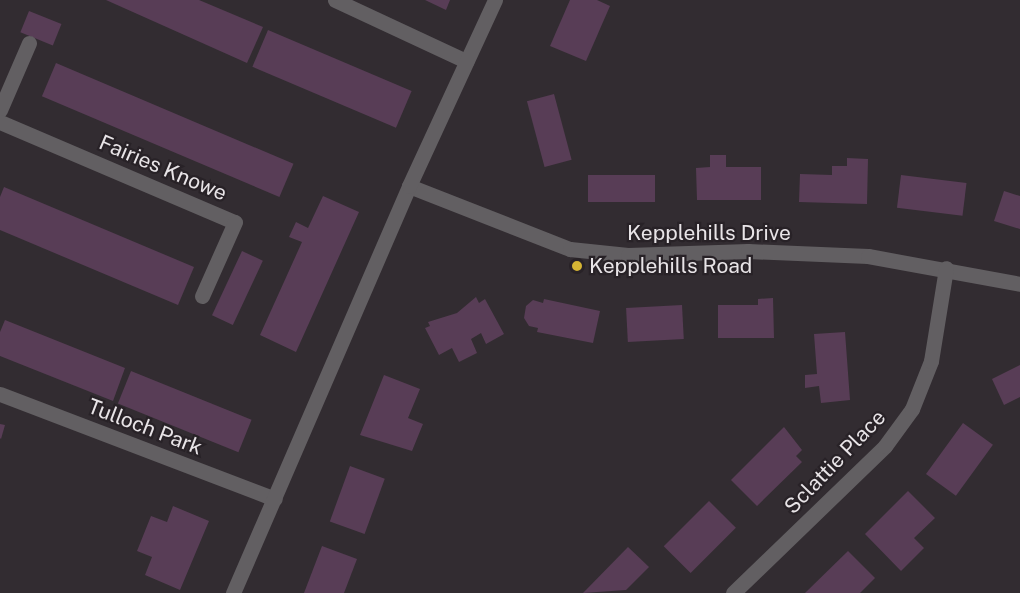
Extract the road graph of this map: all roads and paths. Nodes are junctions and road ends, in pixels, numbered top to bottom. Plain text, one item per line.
1 (335, 0) edge
2 (495, 0) edge
3 (29, 43) dead end
4 (466, 61) junction
5 (0, 110) edge
6 (0, 122) edge
7 (409, 186) junction
8 (946, 268) junction
9 (1020, 284) edge
10 (202, 296) dead end
11 (0, 394) edge
12 (275, 499) junction
13 (234, 593) edge
14 (733, 593) edge

1 - 4 street
2 - 4 street
3 - 5 street
4 - 7 street
6 - 10 street, Fairies Knowe
7 - 8 street, Kepplehills Drive
7 - 12 street
8 - 9 street, Kepplehills Drive
8 - 14 street, Sclattie Place
11 - 12 street, Tulloch Park
12 - 13 street

